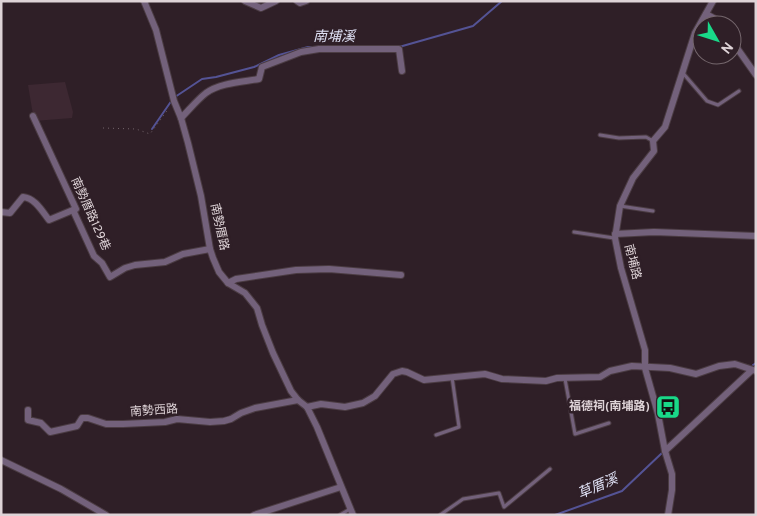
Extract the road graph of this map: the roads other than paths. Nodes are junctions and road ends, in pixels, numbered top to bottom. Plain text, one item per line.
1 (144, 1) edge
2 (245, 1) edge
3 (276, 1) edge
4 (297, 1) edge
5 (306, 1) edge
6 (713, 1) edge
7 (706, 14) joint
8 (742, 55) edge
9 (402, 71) dead end
10 (682, 71) junction
11 (755, 74) edge
12 (739, 91) dead end
13 (33, 116) dead end
14 (181, 118) junction
15 (600, 135) dead end
16 (653, 141) junction
17 (620, 206) junction
18 (73, 210) junction
19 (654, 211) dead end
20 (1, 212) edge
21 (574, 232) dead end
22 (615, 236) junction
23 (756, 236) edge
24 (210, 249) junction
25 (401, 275) dead end
26 (228, 283) junction
27 (645, 368) junction
28 (754, 371) edge
29 (452, 376) junction
30 (565, 378) junction
31 (298, 400) junction
32 (307, 407) junction
33 (28, 410) dead end
34 (609, 423) dead end
35 (436, 435) dead end
36 (664, 451) junction
37 (1, 460) edge
38 (550, 469) dead end
39 (341, 487) junction
40 (352, 512) edge
41 (106, 515) edge
42 (254, 515) edge
43 (340, 515) edge
44 (440, 515) edge
45 (668, 515) edge

1 - 14 street, 南勢厝路
2 - 3 street
4 - 5 street
6 - 7 street, 南埔路
7 - 10 street, 南埔路
8 - 11 street
9 - 14 street
10 - 12 lane
10 - 16 street, 南埔路
13 - 18 street, 南勢厝路129巷
14 - 24 street, 南勢厝路
15 - 16 lane
16 - 17 street, 南埔路
17 - 19 lane
17 - 22 street, 南埔路
18 - 20 street
18 - 24 street, 南勢厝路129巷
21 - 22 lane
22 - 23 street
22 - 27 street, 南埔路
24 - 26 street, 南勢厝路
25 - 26 street
26 - 31 street, 南勢厝路
27 - 28 street
27 - 30 street
27 - 36 street, 南埔路
28 - 36 street
29 - 30 street
29 - 32 street
29 - 35 lane
30 - 34 lane
31 - 32 street, 南勢厝路
31 - 33 street, 南勢西路
32 - 39 street, 南勢厝路
36 - 45 street, 南埔路
37 - 41 street
38 - 44 lane
39 - 40 street, 南勢厝路
39 - 42 street
40 - 43 lane

